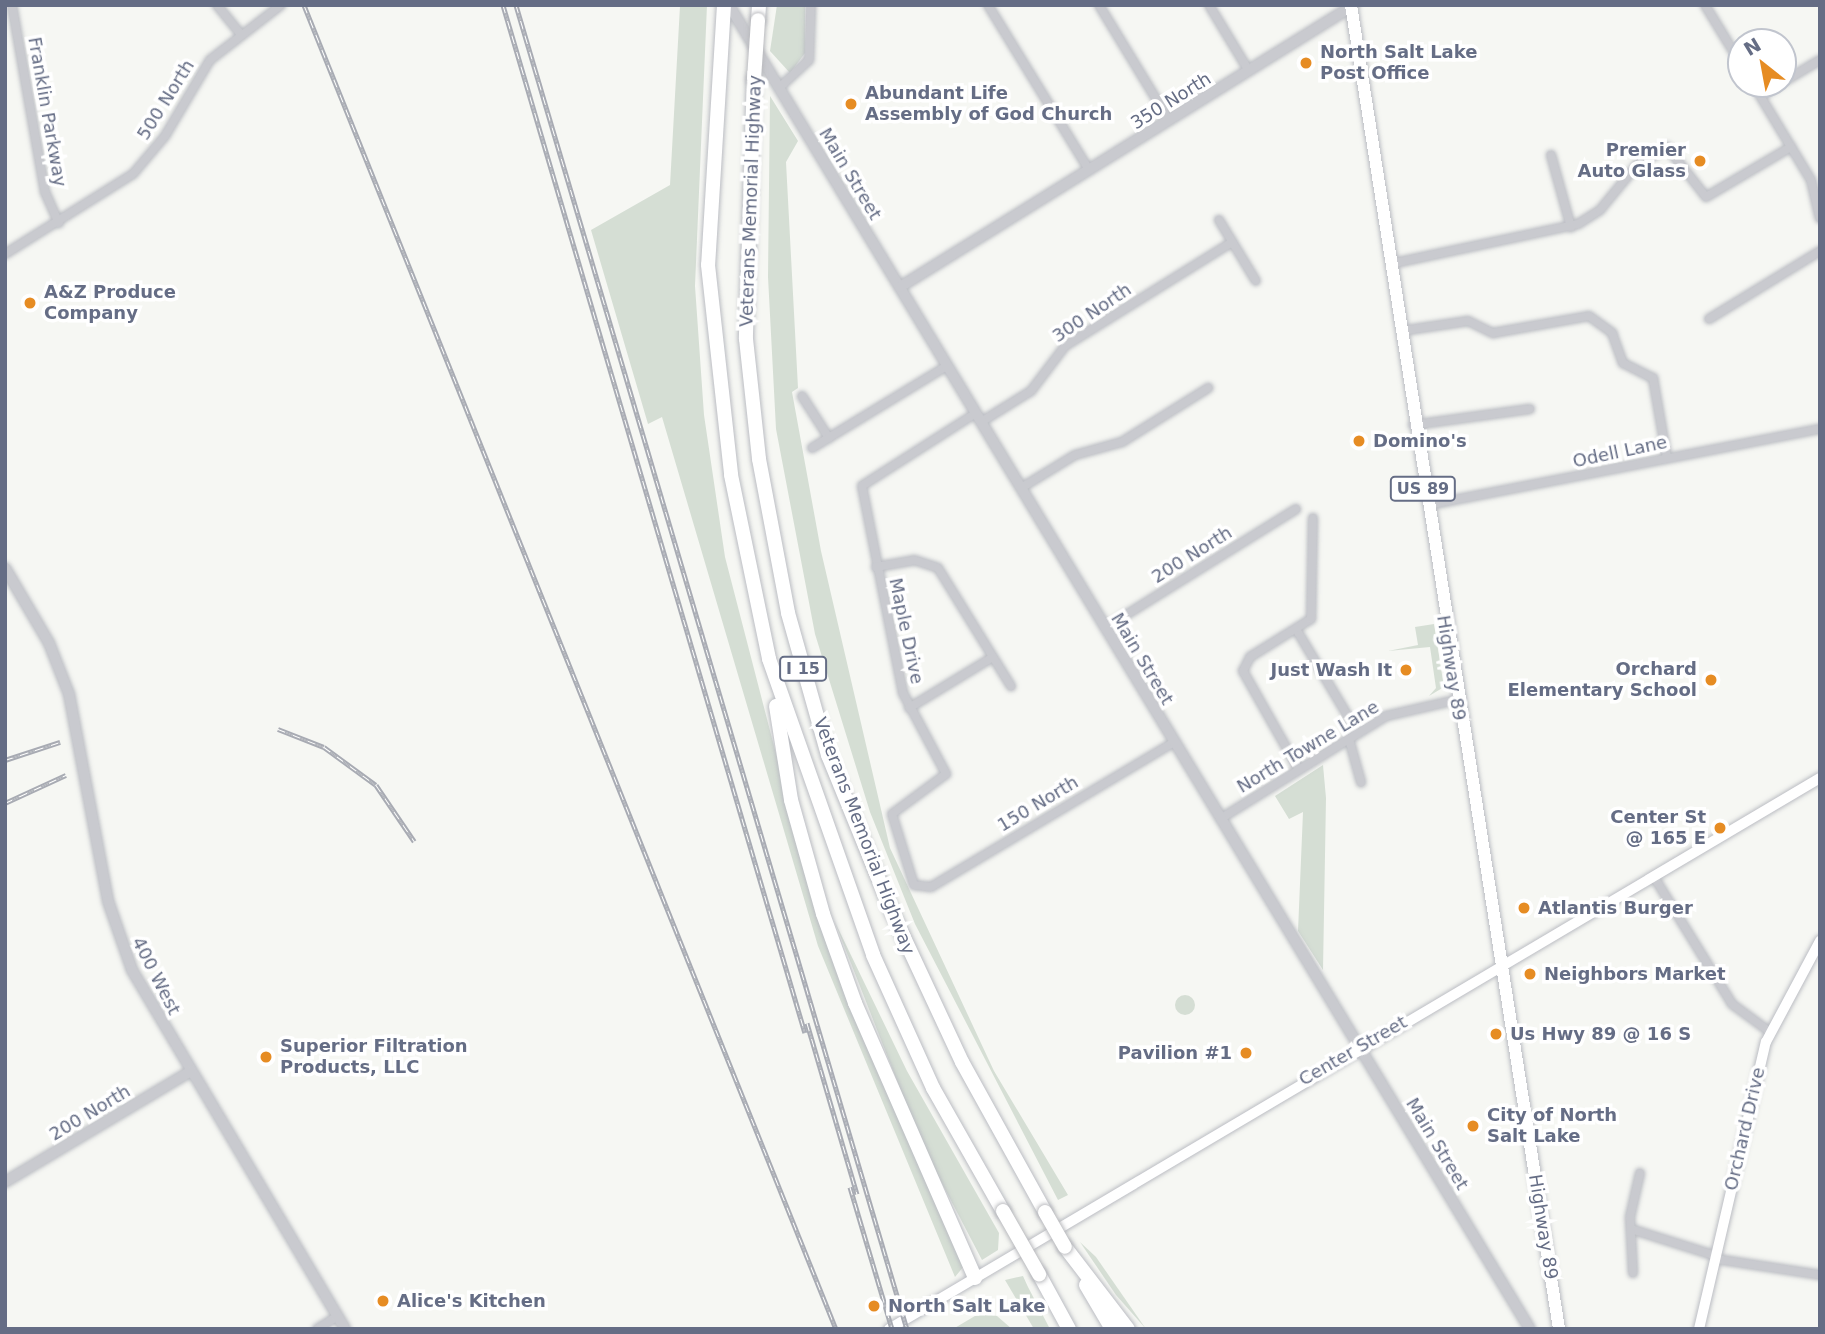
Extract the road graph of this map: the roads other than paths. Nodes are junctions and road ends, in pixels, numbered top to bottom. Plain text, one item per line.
1 (12, 5) edge
2 (217, 5) edge
3 (281, 5) edge
4 (726, 5) edge
5 (811, 5) edge
6 (988, 5) edge
7 (1099, 5) edge
8 (1209, 5) edge
9 (1705, 5) edge
10 (1352, 6) edge
11 (758, 13) edge
12 (239, 32) junction
13 (1727, 41) edge
14 (1820, 60) edge
15 (1249, 71) junction
16 (1797, 74) edge
17 (779, 88) junction
18 (1761, 98) edge
19 (1169, 120) junction
20 (1791, 147) junction
21 (1551, 155) dead end
22 (1089, 170) junction
23 (1820, 218) edge
24 (1219, 220) dead end
25 (59, 223) junction
26 (1571, 227) junction
27 (1232, 242) junction
28 (1820, 251) edge
29 (5, 254) edge
30 (1387, 264) junction
31 (1256, 282) dead end
32 (900, 288) junction
33 (1709, 319) dead end
34 (1398, 332) junction
35 (947, 366) junction
36 (1208, 388) dead end
37 (802, 396) dead end
38 (1530, 409) dead end
39 (978, 417) junction
40 (1413, 425) junction
41 (1820, 429) edge
42 (829, 438) junction
43 (812, 448) dead end
44 (1667, 458) junction
45 (863, 483) joint
46 (1021, 488) junction
47 (1426, 505) junction
48 (1296, 509) dead end
49 (1313, 518) dead end
50 (876, 567) junction
51 (5, 568) edge
52 (1105, 628) junction
53 (1296, 629) junction
54 (993, 657) junction
55 (769, 659) junction
56 (1011, 686) dead end
57 (1456, 700) junction
58 (909, 708) junction
59 (1358, 733) junction
60 (1349, 739) junction
61 (1174, 742) junction
62 (1299, 770) junction
63 (1820, 778) edge
64 (1361, 782) dead end
65 (893, 812) joint
66 (1220, 819) junction
67 (1654, 877) junction
68 (1820, 941) edge
69 (1502, 970) junction
70 (1770, 1032) junction
71 (1360, 1047) junction
72 (191, 1071) junction
73 (1640, 1173) dead end
74 (5, 1182) edge
75 (1631, 1229) junction
76 (1065, 1247) junction
77 (1716, 1257) junction
78 (1633, 1273) dead end
79 (1820, 1275) edge
80 (975, 1278) junction
81 (338, 1316) junction
82 (317, 1329) edge
83 (345, 1329) edge
84 (889, 1329) edge
85 (1069, 1329) edge
86 (1112, 1329) edge
87 (1128, 1329) edge
88 (1530, 1329) edge
89 (1559, 1329) edge
90 (1699, 1329) edge

1 - 25 street, Franklin Parkway
2 - 12 street
3 - 12 street, 500 North
4 - 17 street, Main Street
4 - 55 highway, Veterans Memorial Highway / I 15
5 - 17 street
6 - 22 street
7 - 19 street
8 - 15 street
9 - 13 street
10 - 15 street, 350 North
10 - 30 main road, Highway 89 / US 89
11 - 76 highway, Veterans Memorial Highway / I 15, bridge
12 - 25 street, 500 North
14 - 16 street
15 - 19 street, 350 North
17 - 32 street, Main Street
18 - 20 street
19 - 22 street, 350 North
20 - 23 street
20 - 26 street
21 - 26 street
22 - 32 street, 350 North
24 - 27 street
25 - 29 street, 500 North
26 - 30 street
27 - 31 street
27 - 39 street, 300 North
28 - 33 street
30 - 34 main road, Highway 89 / US 89
32 - 35 street, Main Street
34 - 40 main road, Highway 89 / US 89
34 - 44 street
35 - 39 street, Main Street
35 - 42 street
36 - 46 street
37 - 42 street
38 - 40 street
39 - 45 street, 300 North
39 - 46 street, Main Street
40 - 47 main road, Highway 89 / US 89
41 - 44 street, Odell Lane
42 - 43 street
44 - 47 street, Odell Lane
45 - 50 street, Maple Drive
46 - 52 street, Main Street
47 - 57 main road, Highway 89 / US 89
48 - 52 street, 200 North
49 - 53 street
50 - 54 street
50 - 58 street, Maple Drive
51 - 72 street, 400 West
52 - 61 street, Main Street
53 - 59 street
53 - 62 street
54 - 56 street
54 - 58 street
55 - 80 highway
55 - 85 highway, Veterans Memorial Highway / I 15, bridge
57 - 59 street, North Towne Lane
57 - 69 main road, Highway 89 / US 89
58 - 65 street, Maple Drive
59 - 60 street, North Towne Lane
60 - 62 street, North Towne Lane
60 - 64 street
61 - 65 street, 150 North
61 - 66 street, Main Street
62 - 66 street, North Towne Lane
63 - 67 main road, Center Street
66 - 71 street, Main Street
67 - 69 main road, Center Street
67 - 70 street
68 - 70 main road, Orchard Drive
69 - 71 main road, Center Street
69 - 89 main road, Highway 89 / US 89
70 - 77 main road, Orchard Drive
71 - 80 main road, Center Street
71 - 88 street, Main Street
72 - 74 street, 200 North
72 - 81 street, 400 West
73 - 75 street
75 - 77 street
75 - 78 street
76 - 86 highway, Veterans Memorial Highway / I 15
76 - 87 highway
77 - 79 street
77 - 90 main road, Orchard Drive
80 - 84 main road, Center Street
81 - 82 street
81 - 83 street, 400 West

